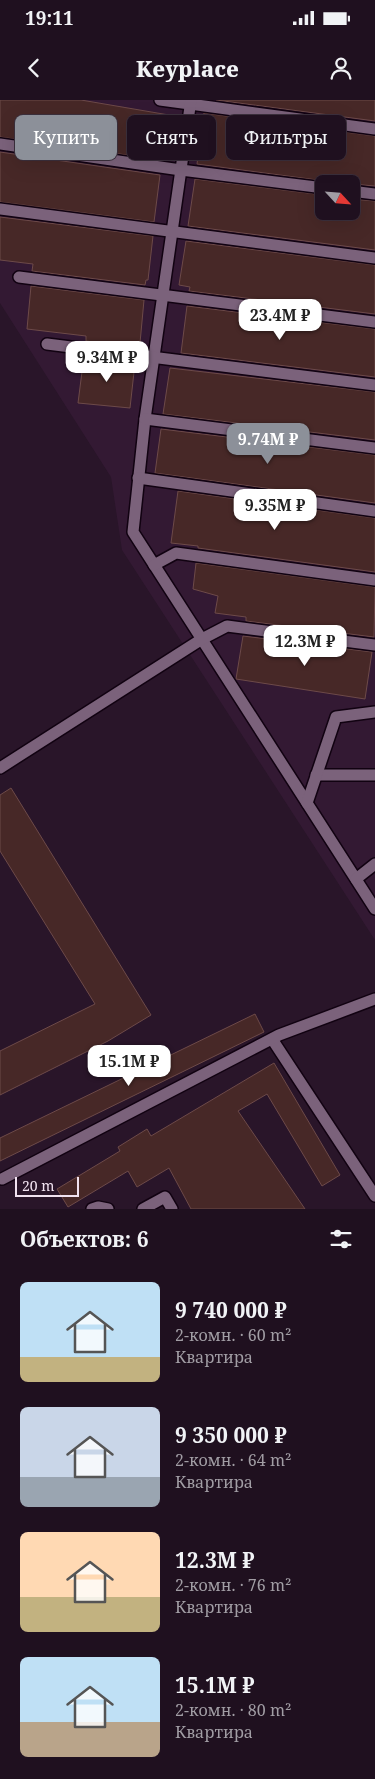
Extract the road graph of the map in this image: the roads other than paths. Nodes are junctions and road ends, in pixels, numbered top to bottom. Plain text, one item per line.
1 (160, 100) edge
2 (191, 102) edge
3 (375, 129) edge
4 (0, 144) edge
5 (181, 170) junction
6 (315, 187) edge
7 (360, 192) edge
8 (375, 194) edge
9 (0, 209) edge
10 (172, 232) junction
11 (375, 258) edge
12 (20, 277) dead end
13 (163, 296) junction
14 (375, 322) edge
15 (48, 344) dead end
16 (154, 357) junction
17 (375, 385) edge
18 (145, 419) junction
19 (375, 448) edge
20 (138, 478) junction
21 (375, 511) edge
22 (154, 565) junction
23 (375, 580) edge
24 (202, 639) junction
25 (375, 645) edge
26 (375, 712) edge
27 (0, 768) edge
28 (375, 774) edge
29 (316, 775) junction
30 (307, 803) junction
31 (375, 864) edge
32 (356, 879) junction
33 (375, 908) edge
34 (375, 1000) edge
35 (272, 1039) junction
36 (2, 1179) dead end
37 (375, 1196) edge
38 (92, 1209) edge
39 (108, 1209) edge
40 (143, 1209) edge
41 (172, 1209) edge

1 - 2 lane
2 - 3 lane
2 - 5 lane
4 - 5 lane
5 - 6 lane
5 - 10 lane
7 - 8 lane
9 - 10 lane
10 - 11 lane
10 - 13 lane
12 - 13 lane
13 - 14 lane
13 - 16 lane
15 - 16 lane
16 - 17 lane
16 - 18 lane
18 - 19 lane
18 - 20 lane
20 - 21 lane
20 - 22 lane
22 - 23 lane
22 - 24 lane
24 - 25 lane
24 - 27 lane
24 - 30 lane
26 - 29 lane
28 - 29 lane
29 - 30 lane
30 - 32 lane
31 - 32 lane
32 - 33 lane
34 - 35 lane
35 - 36 lane
35 - 37 lane
38 - 39 lane
40 - 41 lane

